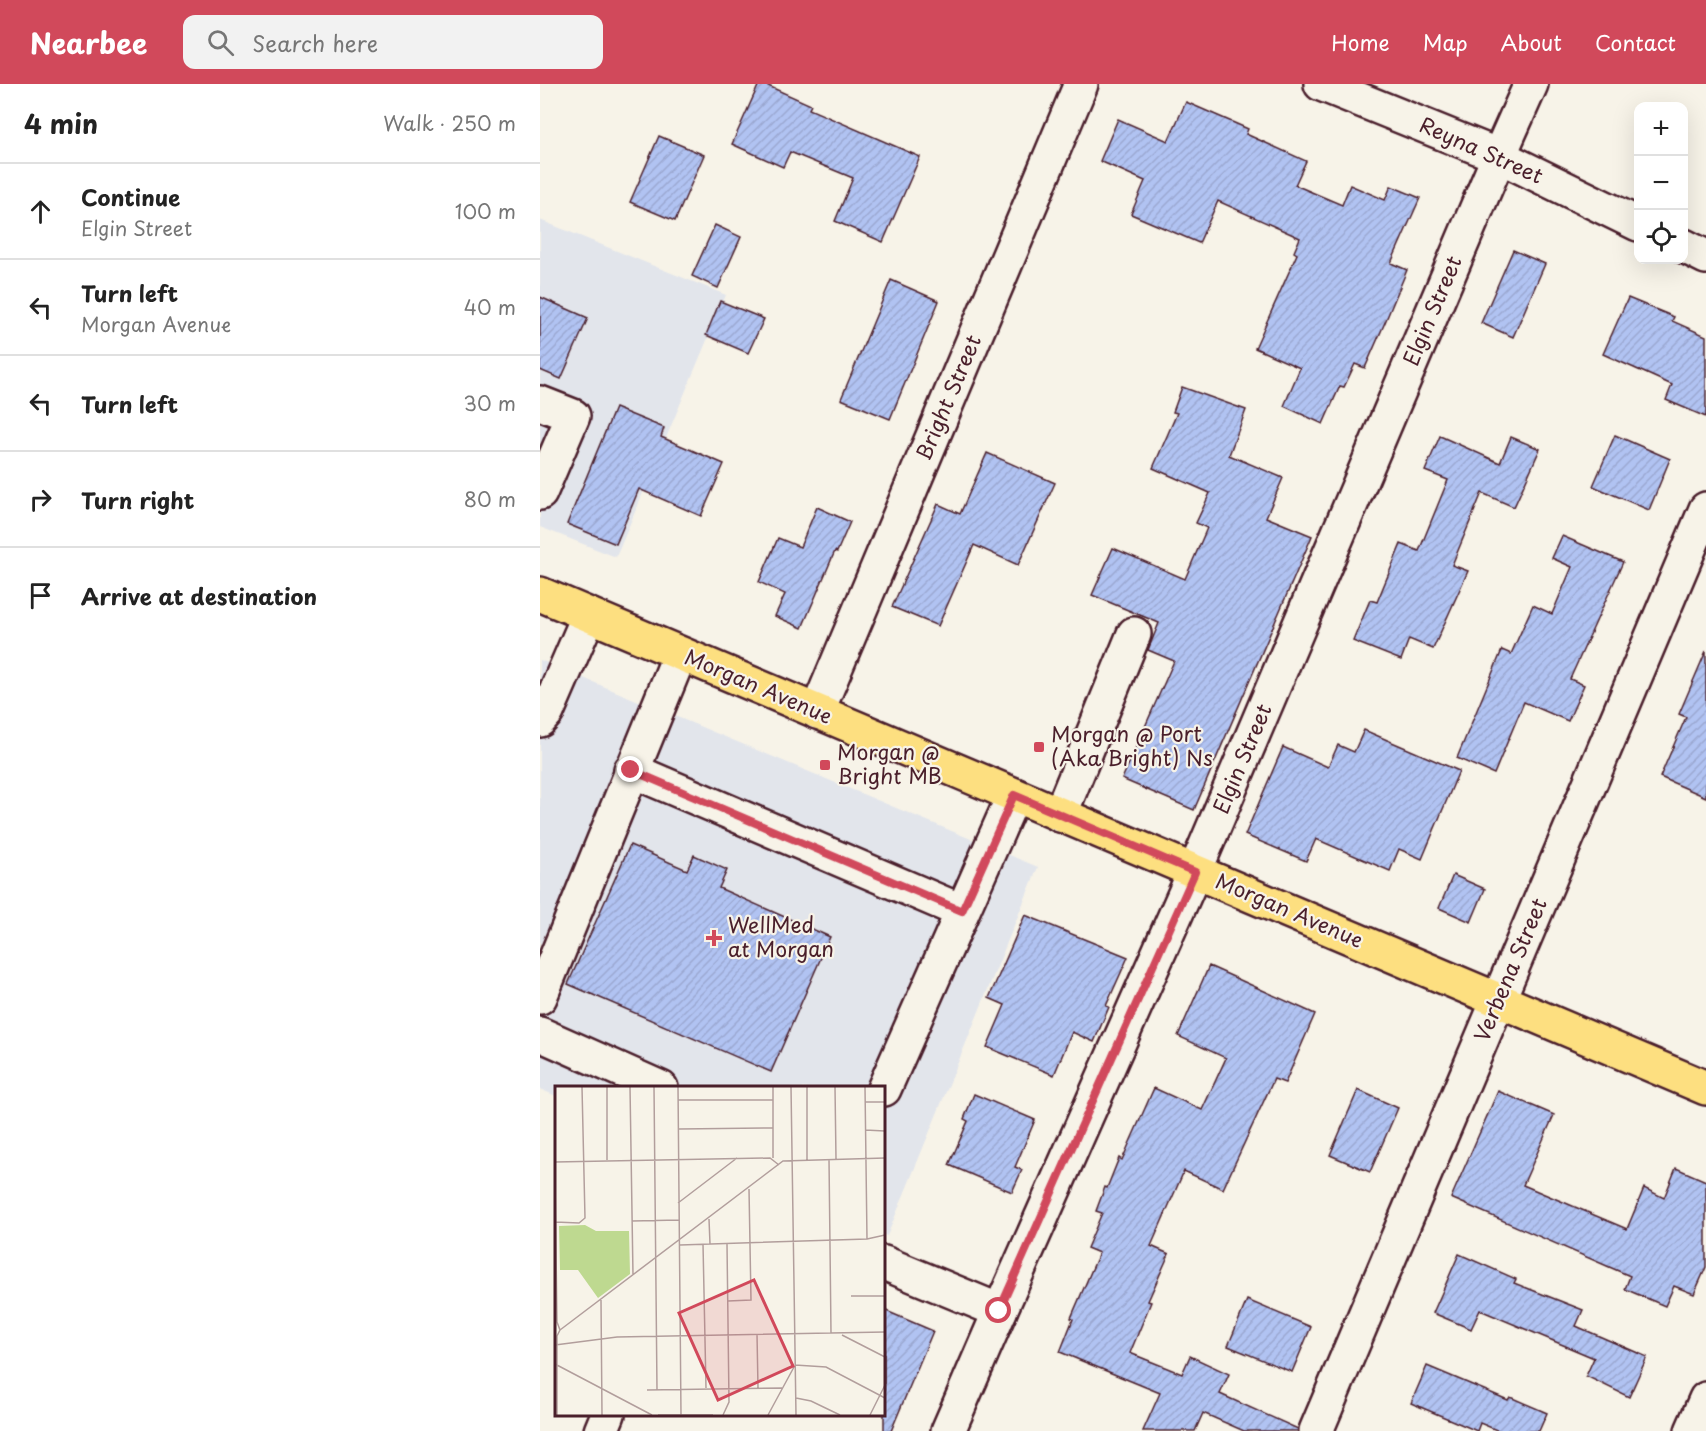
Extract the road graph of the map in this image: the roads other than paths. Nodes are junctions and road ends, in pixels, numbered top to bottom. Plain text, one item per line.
1 (1081, 84) edge
2 (1321, 84) edge
3 (1531, 84) edge
4 (1499, 156) junction
5 (1634, 222) edge
6 (1688, 248) edge
7 (1706, 257) edge
8 (540, 403) edge
9 (547, 458) edge
10 (540, 493) edge
11 (1706, 509) edge
12 (540, 594) edge
13 (590, 615) junction
14 (1134, 634) dead end
15 (680, 654) junction
16 (818, 711) junction
17 (540, 720) edge
18 (631, 770) junction
19 (1014, 795) junction
20 (1060, 815) junction
21 (1195, 872) junction
22 (962, 911) junction
23 (540, 997) edge
24 (1498, 1000) junction
25 (540, 1034) edge
26 (657, 1086) edge
27 (885, 1087) edge
28 (1706, 1089) edge
29 (885, 1263) edge
30 (999, 1311) junction
31 (1706, 1400) edge
32 (607, 1416) edge
33 (601, 1431) edge
34 (948, 1431) edge
35 (1316, 1431) edge
36 (1692, 1431) edge

1 - 16 street, Bright Street
2 - 4 street, Reyna Street
3 - 4 street, Elgin Street
4 - 5 street, Reyna Street
4 - 21 street, Elgin Street
6 - 7 street
8 - 9 street
9 - 10 street
11 - 24 street, Verbena Street
12 - 13 main road, Morgan Avenue
13 - 15 main road, Morgan Avenue
13 - 17 street
14 - 20 street
15 - 16 main road, Morgan Avenue
15 - 18 street
16 - 19 main road, Morgan Avenue
18 - 22 street
18 - 23 street
19 - 20 main road, Morgan Avenue
19 - 22 street
20 - 21 main road, Morgan Avenue
21 - 24 main road, Morgan Avenue
21 - 30 street, Elgin Street
22 - 27 street
24 - 28 main road, Morgan Avenue
24 - 35 street, Verbena Street
25 - 26 street
29 - 30 street
30 - 34 street, Elgin Street
31 - 36 street
32 - 33 street

